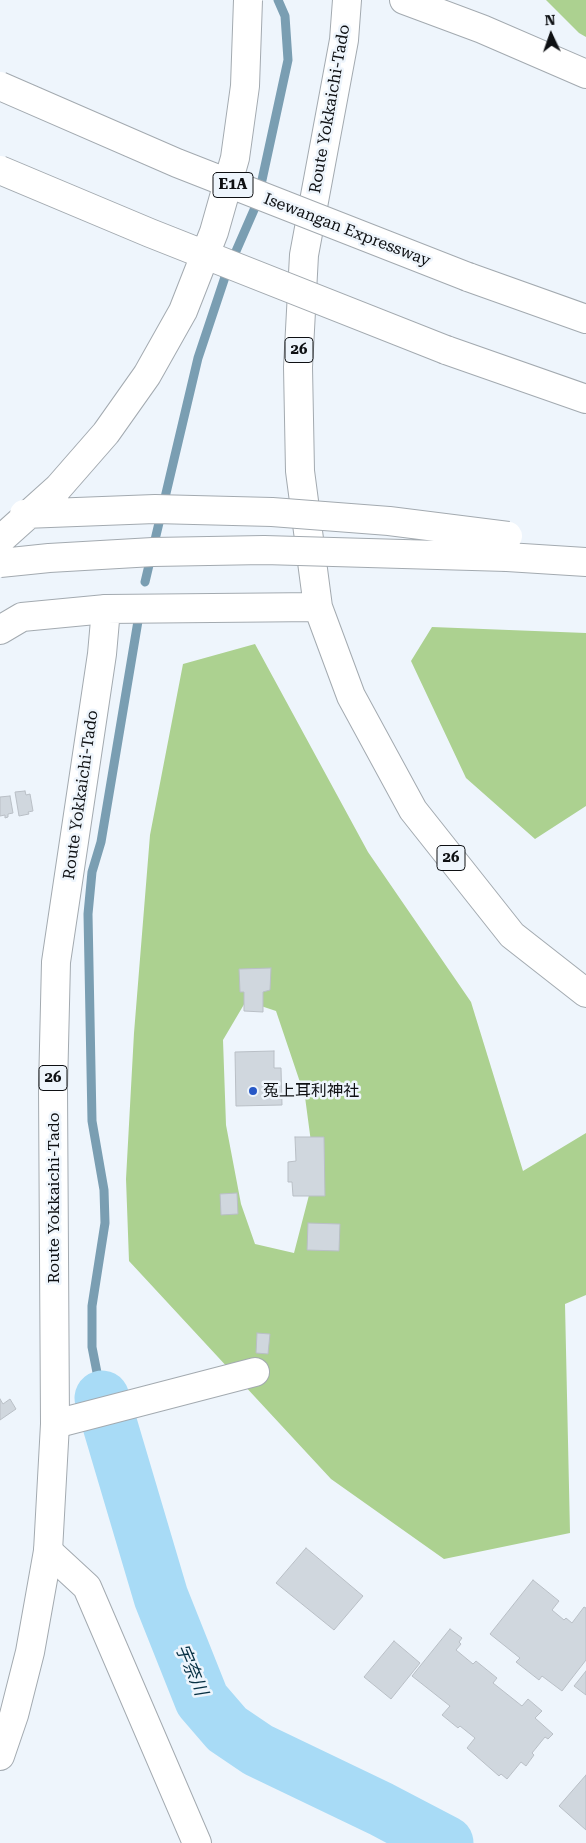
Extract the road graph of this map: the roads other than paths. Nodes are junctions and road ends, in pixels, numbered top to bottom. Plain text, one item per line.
1 (248, 0) edge
2 (348, 0) edge
3 (404, 0) edge
4 (586, 74) edge
5 (0, 86) edge
6 (0, 170) edge
7 (586, 320) edge
8 (586, 399) edge
9 (0, 516) edge
10 (0, 540) edge
11 (508, 546) junction
12 (586, 550) edge
13 (586, 562) edge
14 (0, 563) edge
15 (318, 607) junction
16 (106, 609) junction
17 (0, 630) edge
18 (586, 993) edge
19 (255, 1372) dead end
20 (55, 1424) junction
21 (48, 1551) junction
22 (0, 1756) edge
23 (197, 1843) edge

1 - 10 main road, bridge
2 - 15 main road, Route Yokkaichi-Tado / 26
3 - 4 main road
5 - 7 main road, Isewangan Expressway / E1A, bridge
6 - 8 main road, bridge
9 - 11 main road, bridge
11 - 12 main road
11 - 13 main road
11 - 14 main road, bridge
15 - 16 main road
15 - 18 main road, Route Yokkaichi-Tado / 26
16 - 17 main road
16 - 20 main road, Route Yokkaichi-Tado / 26
19 - 20 main road
20 - 21 main road, Route Yokkaichi-Tado / 26
21 - 22 main road, Route Yokkaichi-Tado / 26
21 - 23 main road

